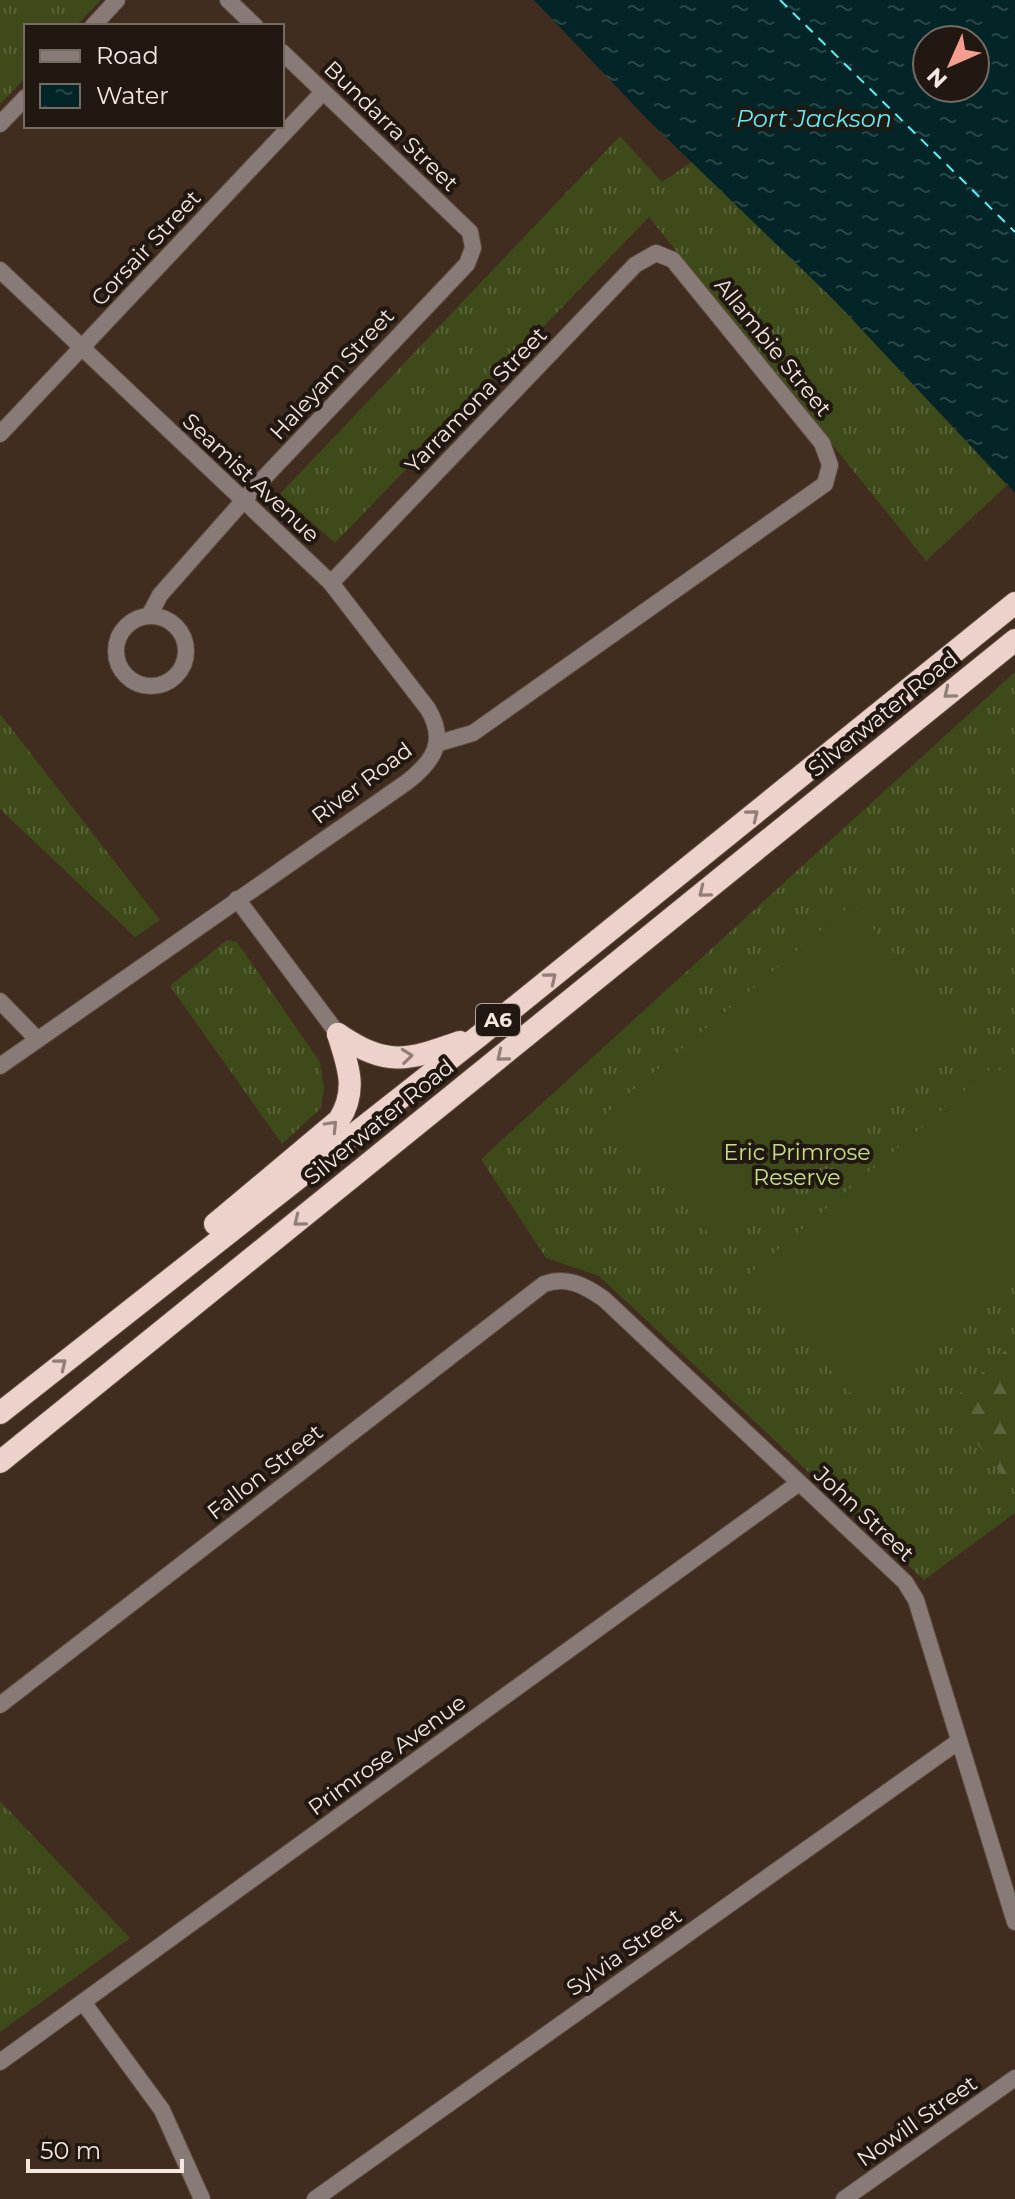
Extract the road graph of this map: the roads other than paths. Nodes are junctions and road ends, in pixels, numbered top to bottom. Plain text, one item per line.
1 (117, 0) edge
2 (228, 0) edge
3 (95, 24) edge
4 (253, 24) edge
5 (284, 54) edge
6 (323, 92) junction
7 (24, 99) edge
8 (0, 124) edge
9 (470, 232) joint
10 (656, 253) joint
11 (0, 270) edge
12 (81, 348) junction
13 (0, 434) edge
14 (825, 484) joint
15 (243, 501) junction
16 (331, 583) junction
17 (1015, 603) edge
18 (149, 616) junction
19 (1012, 642) edge
20 (439, 743) junction
21 (237, 899) junction
22 (0, 1001) edge
23 (338, 1034) junction
24 (479, 1036) junction
25 (37, 1039) junction
26 (0, 1066) edge
27 (176, 1273) junction
28 (559, 1279) joint
29 (0, 1413) edge
30 (0, 1462) edge
31 (799, 1483) junction
32 (0, 1705) edge
33 (959, 1741) junction
34 (1015, 1922) edge
35 (83, 2002) junction
36 (0, 2062) edge
37 (1015, 2078) edge
38 (202, 2199) edge
39 (315, 2199) edge
40 (844, 2199) edge

1 - 3 street
2 - 4 street
5 - 6 street, Bundarra Street
6 - 9 street, Bundarra Street
6 - 12 street, Corsair Street
7 - 8 street
9 - 15 street, Haleyam Street
10 - 14 street, Allambie Street
10 - 16 street, Yarramona Street
11 - 12 street, Seamist Avenue
12 - 13 street, Corsair Street
12 - 15 street, Seamist Avenue
14 - 20 street, River Road
15 - 16 street, Seamist Avenue
15 - 18 street, Haleyam Street
16 - 20 street, Seamist Avenue
24 -> 17 highway, Silverwater Road / A6
18 - 18 street, Haleyam Street
19 -> 30 highway, Silverwater Road / A6
20 - 21 street, River Road
21 - 23 street
21 - 25 street, River Road
22 - 25 street
23 -> 24 highway
27 -> 23 highway
24 - 27 highway, Silverwater Road / A6
25 - 26 street, River Road
29 -> 27 highway, Silverwater Road / A6
28 - 31 street, John Street
28 - 32 street, Fallon Street
31 - 33 street, John Street
31 - 35 street, Primrose Avenue
33 - 34 street, John Street
33 - 39 street, Sylvia Street
35 - 36 street, Primrose Avenue
35 - 38 street
37 - 40 street, Nowill Street

